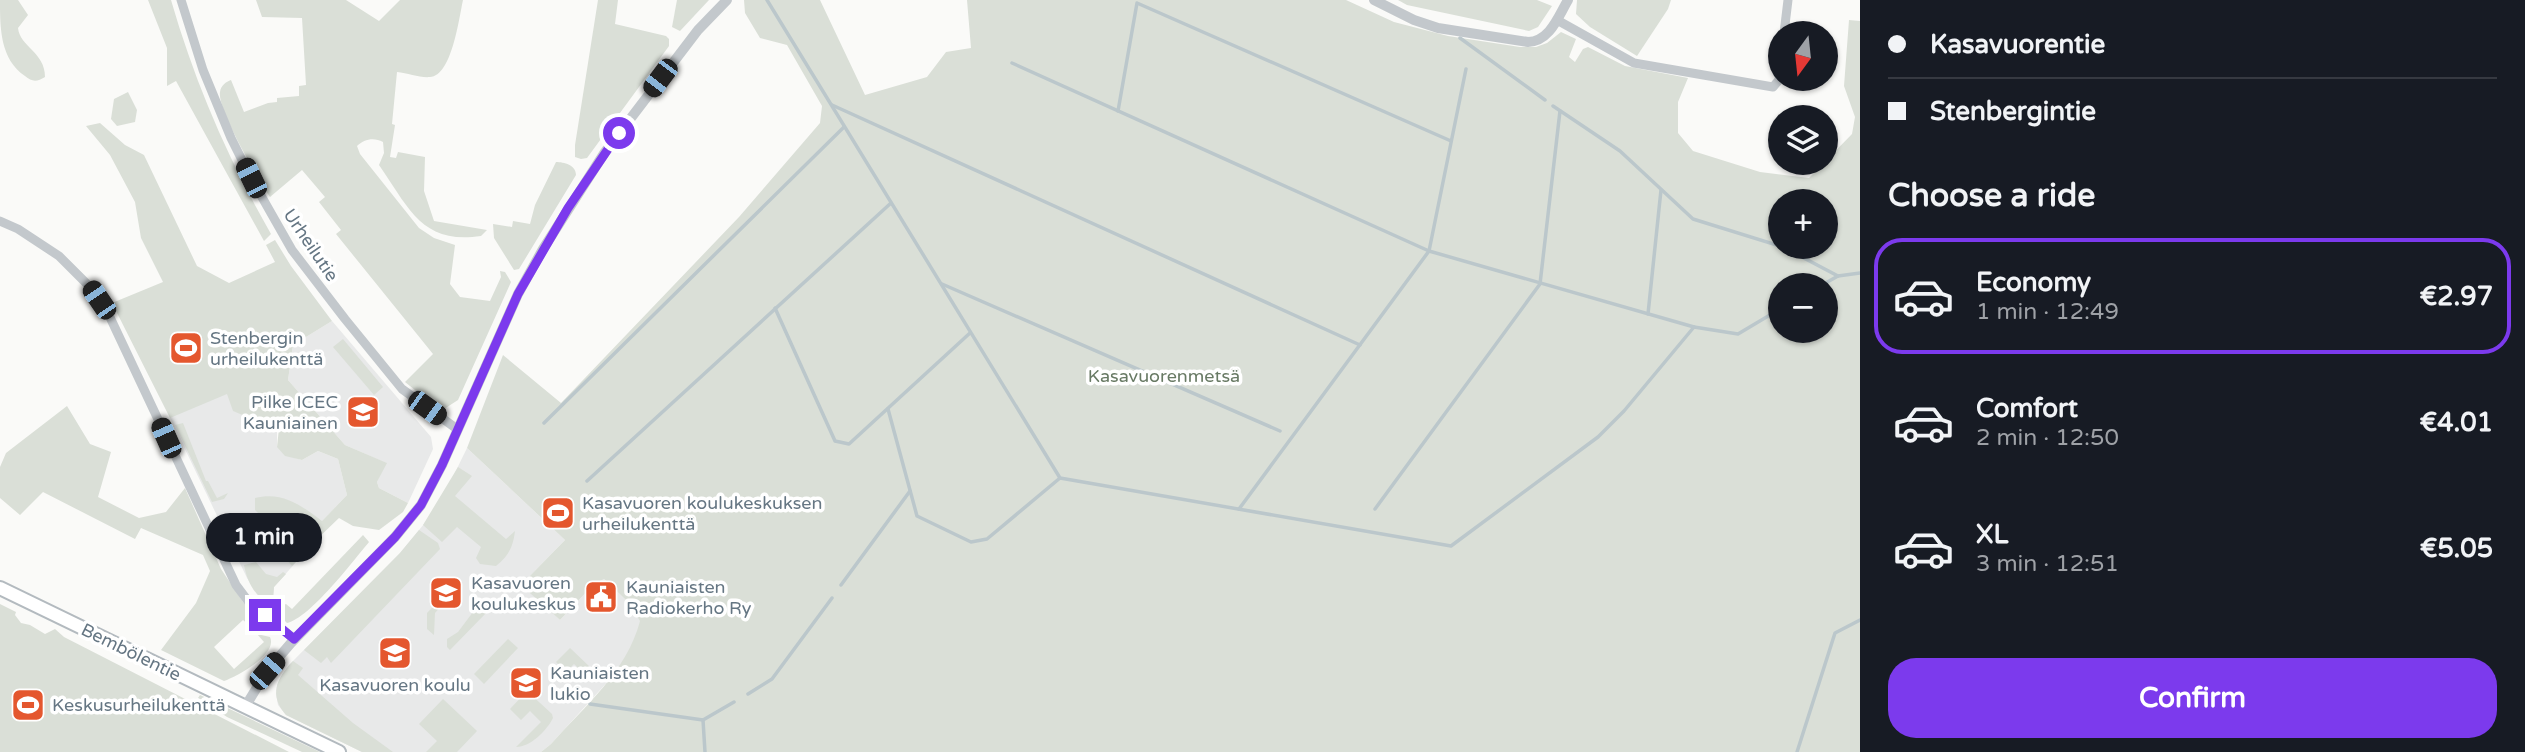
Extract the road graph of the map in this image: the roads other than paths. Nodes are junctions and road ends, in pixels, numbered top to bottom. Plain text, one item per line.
1 (181, 0) edge
2 (727, 0) edge
3 (1374, 0) edge
4 (1568, 0) edge
5 (1788, 0) edge
6 (1557, 20) junction
7 (1785, 21) edge
8 (1768, 86) edge
9 (0, 221) edge
10 (457, 429) junction
11 (0, 588) edge
12 (294, 639) junction
13 (245, 707) junction
14 (339, 752) edge

1 - 10 street, Urheilutie
2 - 10 street
3 - 6 street
4 - 6 street
5 - 7 street
6 - 8 street
9 - 12 street
10 - 12 street
11 - 13 main road, Bembölentie
12 - 13 street
13 - 14 main road, Bembölentie

